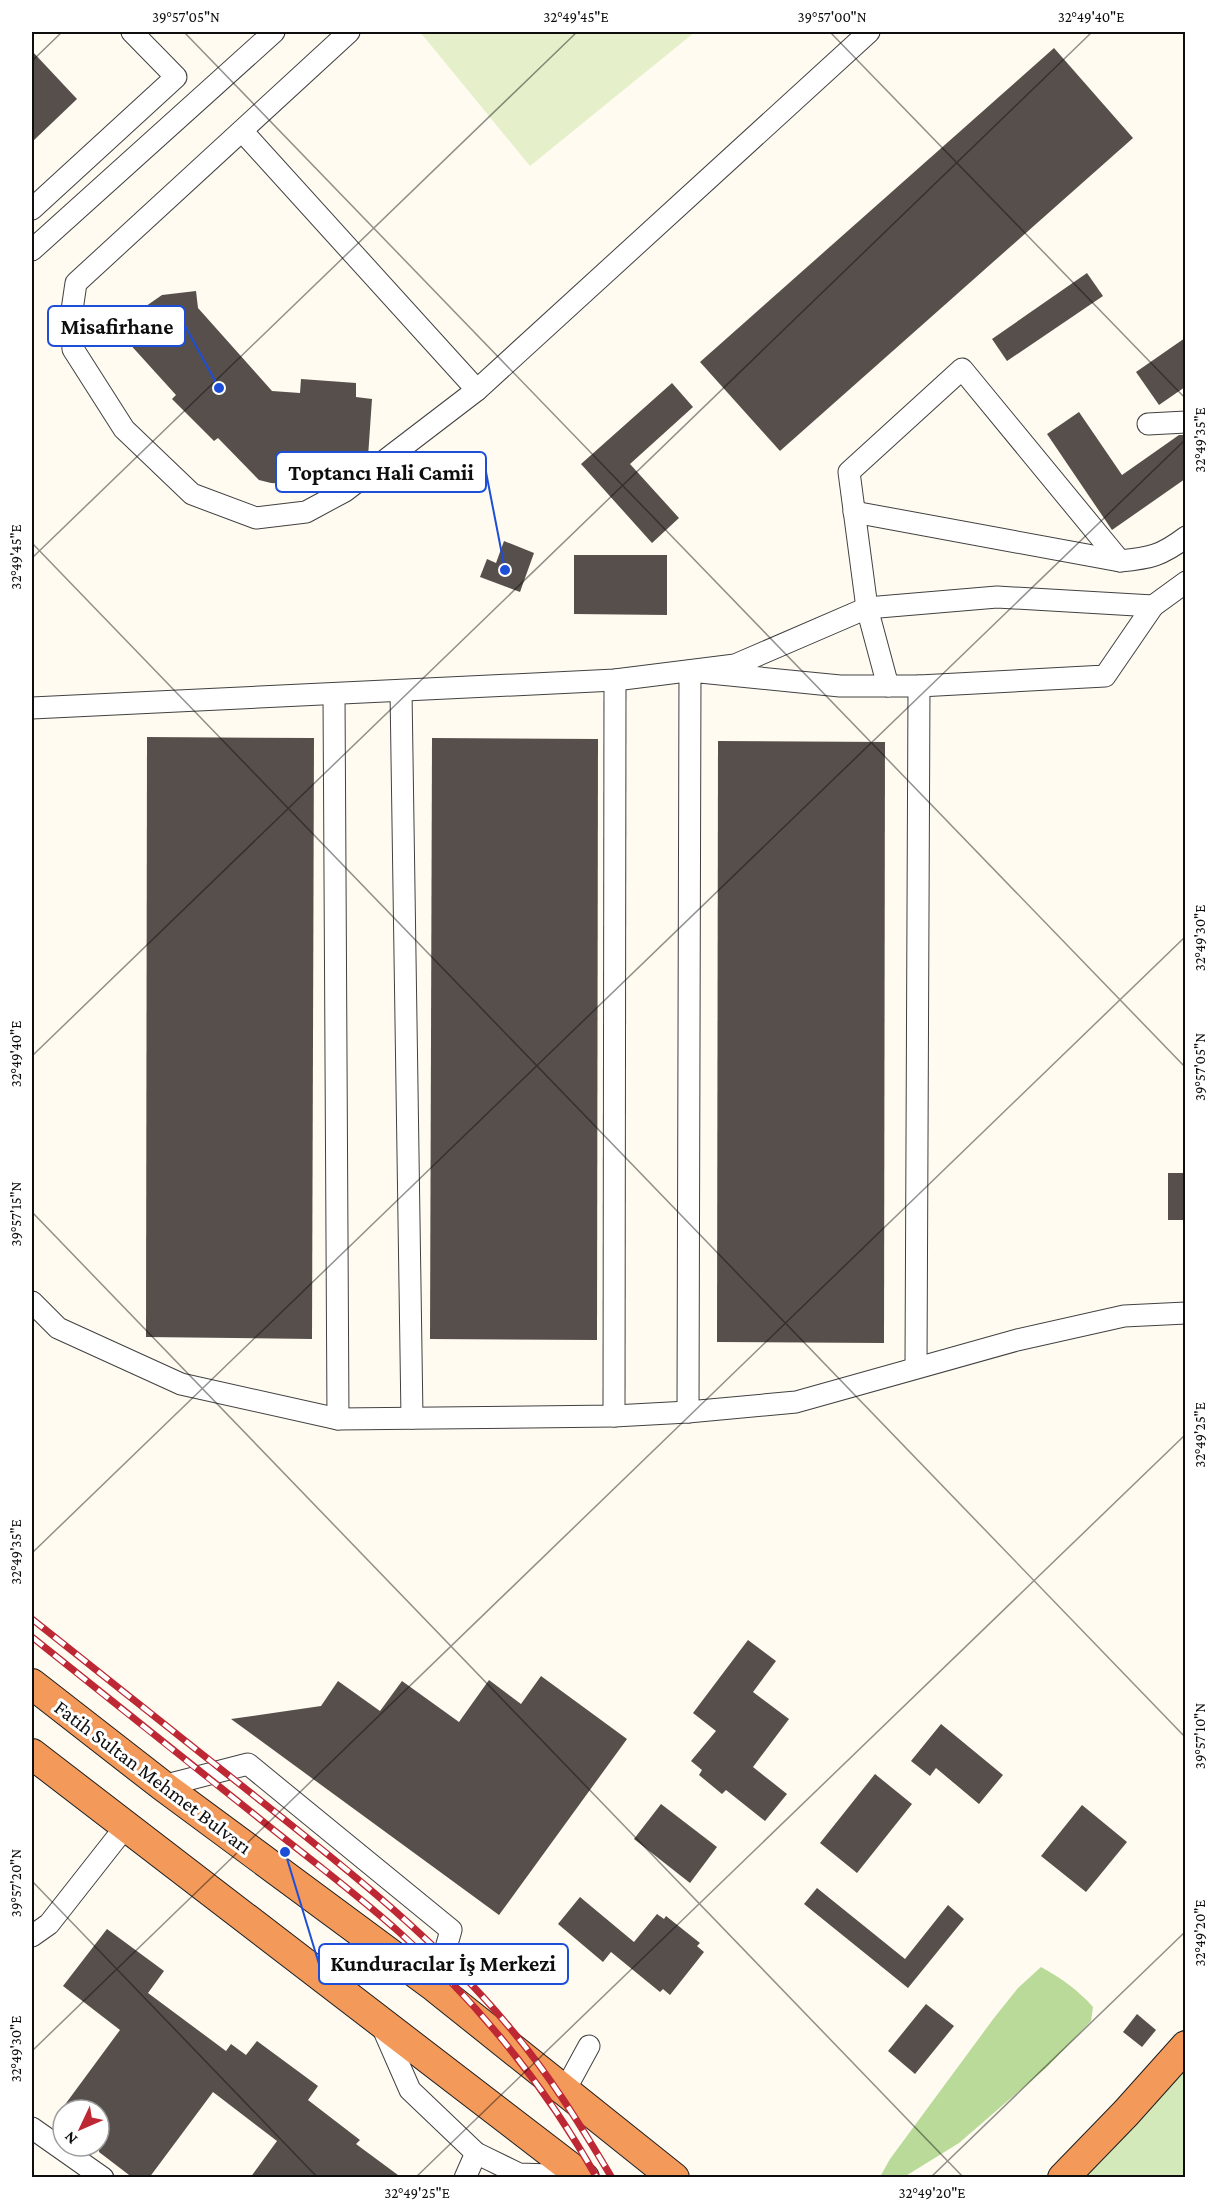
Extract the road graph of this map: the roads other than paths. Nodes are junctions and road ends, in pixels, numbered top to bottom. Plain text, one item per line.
1 (132, 32) edge
2 (349, 32) edge
3 (869, 32) edge
4 (264, 35) edge
5 (176, 77) junction
6 (196, 100) junction
7 (242, 131) junction
8 (32, 209) edge
9 (32, 250) edge
10 (477, 390) junction
11 (1185, 422) edge
12 (1148, 424) dead end
13 (854, 512) junction
14 (1185, 537) edge
15 (1120, 561) junction
16 (1185, 582) edge
17 (1153, 606) junction
18 (867, 608) junction
19 (690, 670) junction
20 (615, 680) junction
21 (888, 686) junction
22 (919, 686) junction
23 (401, 691) junction
24 (334, 694) junction
25 (32, 708) edge
26 (32, 1302) edge
27 (1185, 1313) edge
28 (915, 1367) junction
29 (688, 1412) junction
30 (614, 1416) junction
31 (412, 1418) junction
32 (338, 1419) junction
33 (32, 1684) edge
34 (32, 1754) edge
35 (162, 1786) junction
36 (126, 1826) junction
37 (32, 1936) edge
38 (435, 1987) junction
39 (379, 2021) junction
40 (589, 2046) dead end
41 (1185, 2046) edge
42 (565, 2090) junction
43 (32, 2128) edge
44 (476, 2152) junction
45 (583, 2176) edge
46 (103, 2178) edge
47 (465, 2178) edge
48 (674, 2178) edge
49 (1063, 2178) edge

1 - 5 street
2 - 7 street
3 - 10 street
4 - 6 street
5 - 6 street
5 - 8 street
6 - 9 street
7 - 10 street
7 - 10 street
11 - 12 street
13 - 15 street
13 - 15 street
13 - 18 street
14 - 15 street
16 - 17 street
17 - 18 street
17 - 22 street
18 - 19 street
18 - 21 street
19 - 20 street
19 - 21 street
19 - 29 street
20 - 23 street
20 - 30 street
21 - 22 street
22 - 28 street
23 - 24 street
23 - 31 street
24 - 25 street
24 - 32 street
26 - 32 street
27 - 28 street
28 - 29 street
29 - 30 street
30 - 31 street
31 - 32 street
33 - 35 highway, Fatih Sultan Mehmet Bulvarı
34 - 36 highway
35 - 38 highway, Fatih Sultan Mehmet Bulvarı
35 - 38 street
36 - 37 street
36 - 39 highway
38 - 42 highway, Fatih Sultan Mehmet Bulvarı
39 - 44 street
39 - 45 highway
40 - 42 street
41 - 49 highway
42 - 48 highway, Fatih Sultan Mehmet Bulvarı
43 - 46 street
44 - 45 street
44 - 47 street

